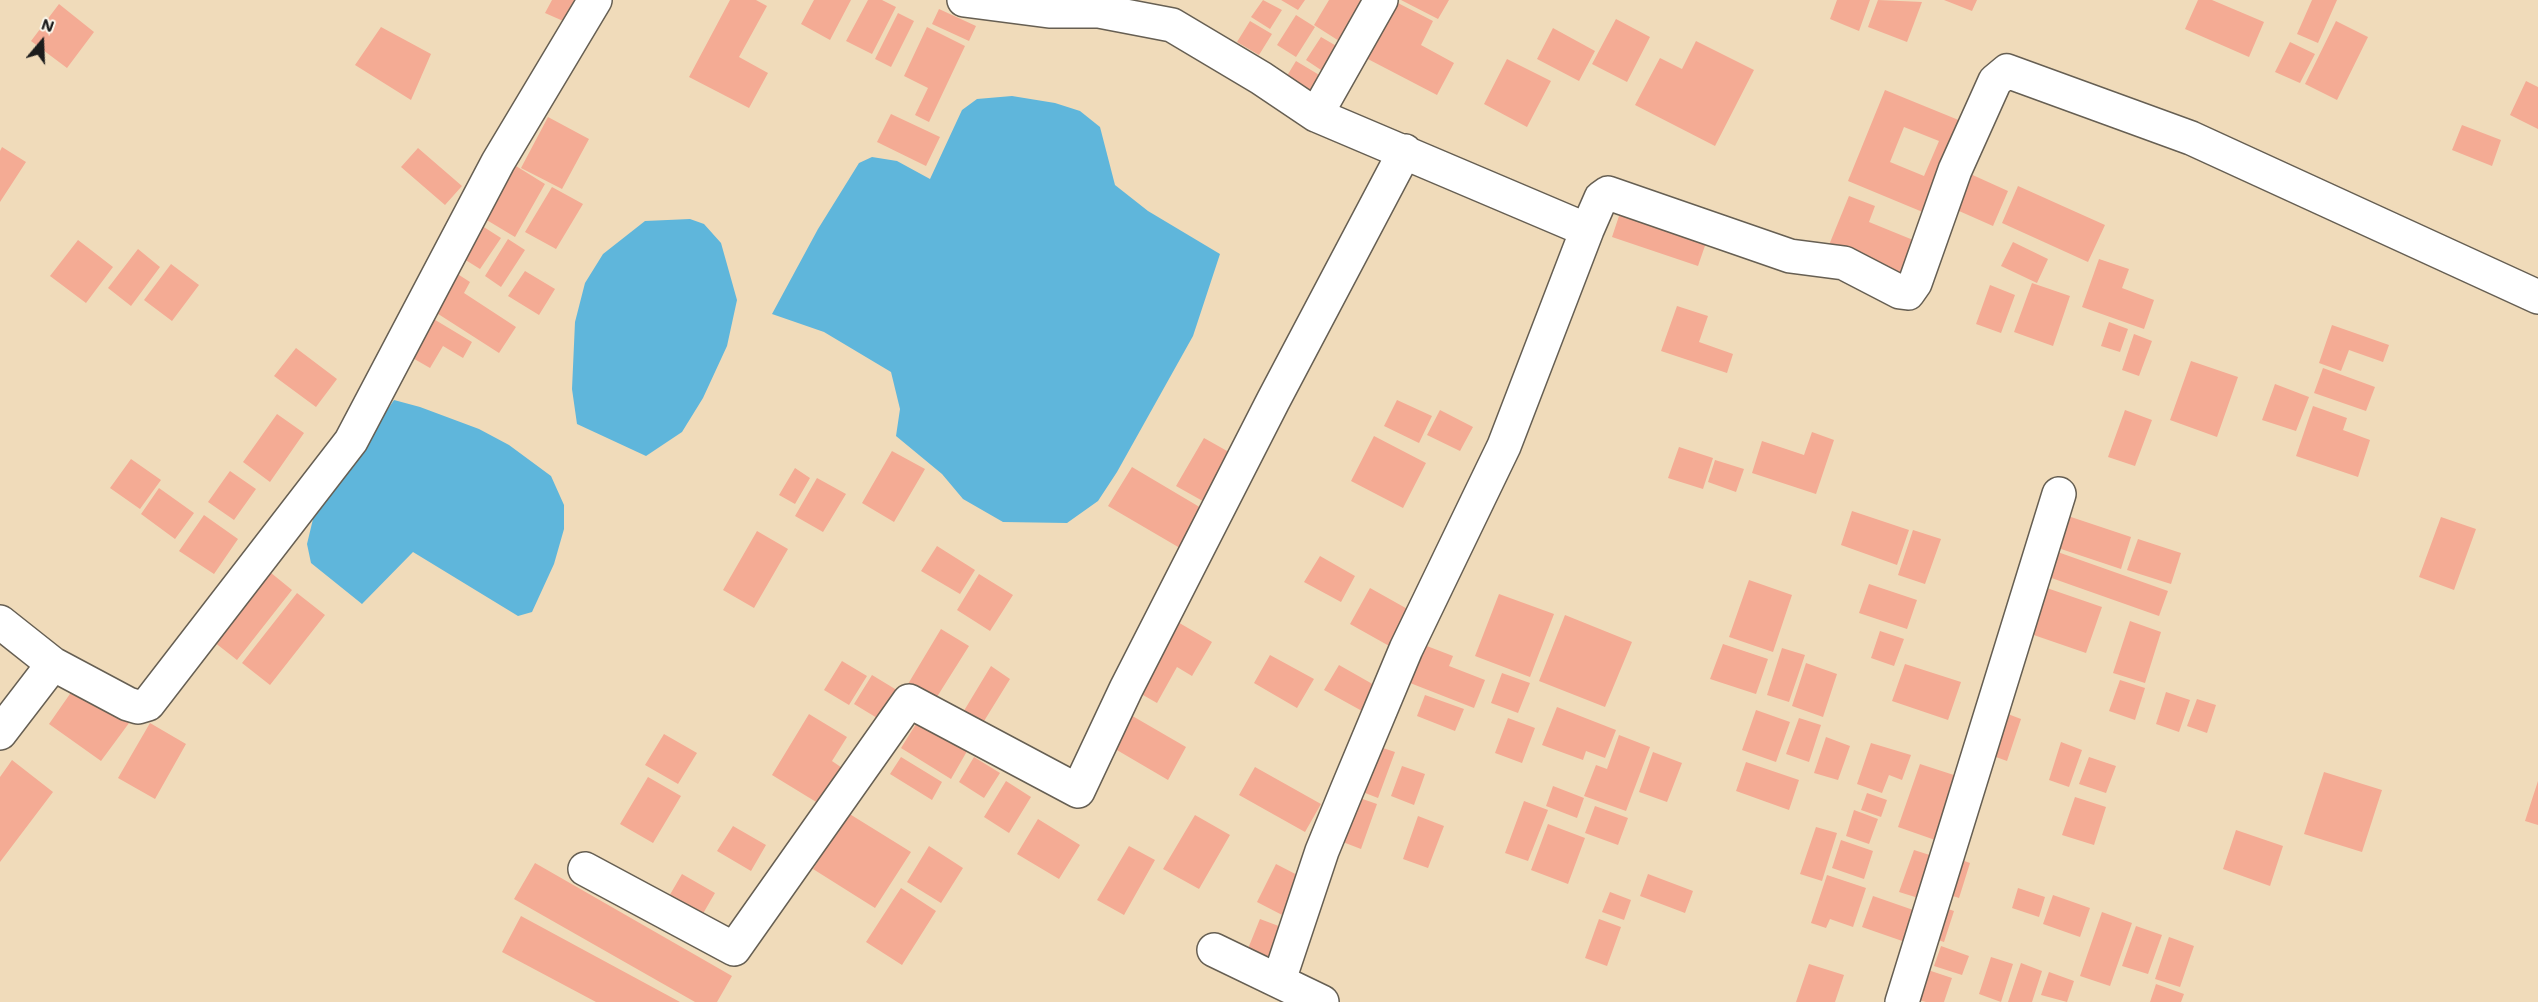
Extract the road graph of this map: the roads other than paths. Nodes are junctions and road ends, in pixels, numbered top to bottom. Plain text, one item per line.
1 (595, 0) edge
2 (964, 0) edge
3 (1381, 0) edge
4 (1316, 115) junction
5 (1405, 152) junction
6 (1587, 230) junction
7 (2538, 297) edge
8 (2059, 494) dead end
9 (0, 622) edge
10 (53, 664) junction
11 (0, 733) edge
12 (585, 869) dead end
13 (1214, 950) dead end
14 (1279, 980) junction
15 (1322, 1002) edge
16 (1902, 1002) edge

1 - 10 street
2 - 4 street
3 - 4 street
4 - 5 street
5 - 6 street
5 - 12 street
6 - 7 street
6 - 14 street
8 - 16 street
9 - 10 street
10 - 11 street
13 - 14 street
14 - 15 street

